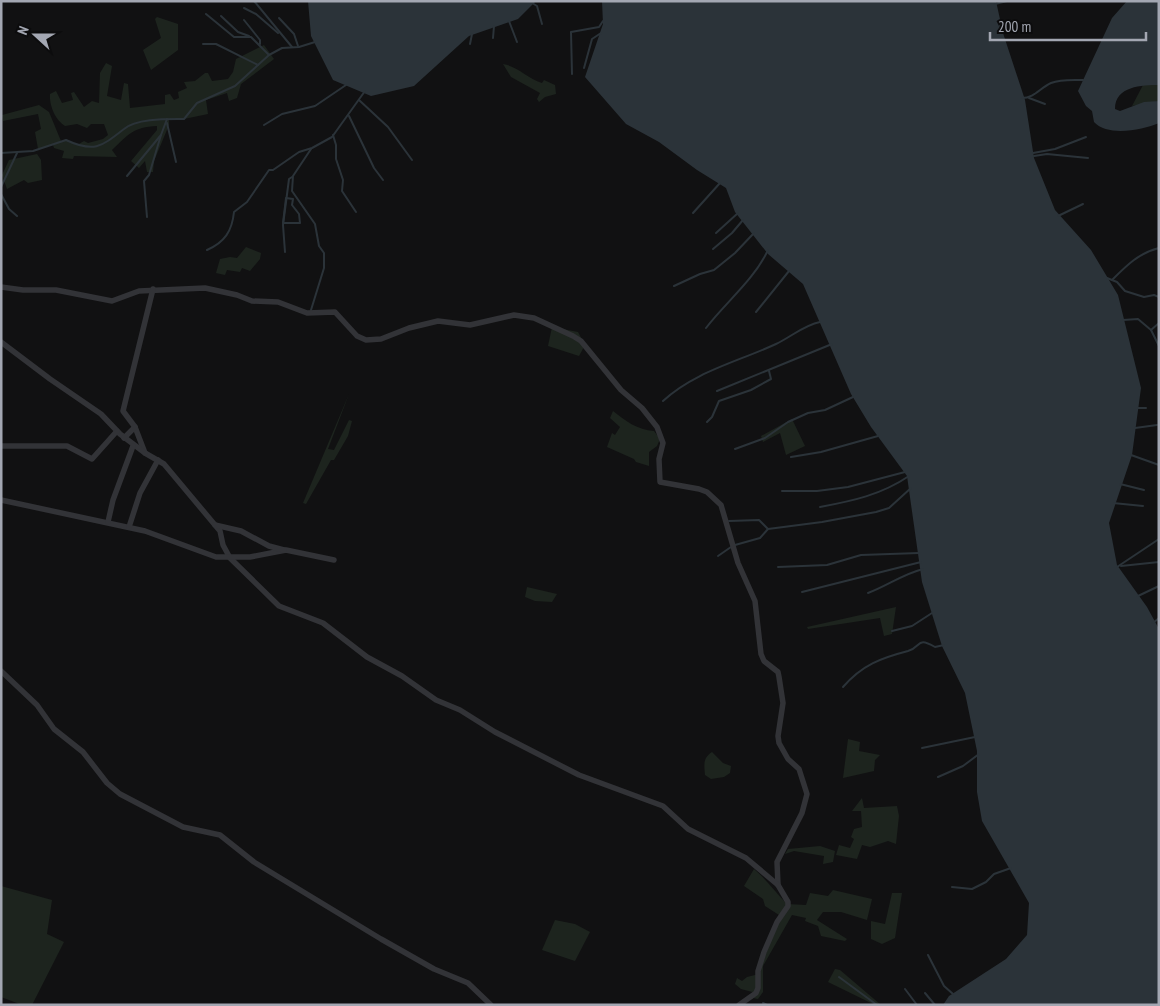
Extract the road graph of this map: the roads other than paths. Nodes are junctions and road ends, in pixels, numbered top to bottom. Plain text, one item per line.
1 (1, 287) edge
2 (153, 289) junction
3 (1, 342) edge
4 (135, 427) junction
5 (117, 431) junction
6 (124, 438) junction
7 (1, 446) edge
8 (133, 446) junction
9 (145, 453) junction
10 (158, 460) junction
11 (1, 500) edge
12 (108, 522) junction
13 (215, 524) junction
14 (130, 527) junction
15 (286, 550) junction
16 (230, 558) junction
17 (334, 560) dead end
18 (1, 671) edge
19 (778, 886) junction
20 (491, 1005) edge
21 (739, 1005) edge

1 - 2 street
2 - 4 street
2 - 19 street
3 - 5 street
4 - 6 street
4 - 9 street
5 - 6 street
5 - 7 street
6 - 8 street
8 - 9 street
8 - 12 street
9 - 10 street
10 - 13 street
10 - 14 street
11 - 12 street
12 - 14 street
13 - 15 street
13 - 16 street
14 - 16 street
15 - 16 street
15 - 17 street
16 - 19 street
18 - 20 street
19 - 21 street

